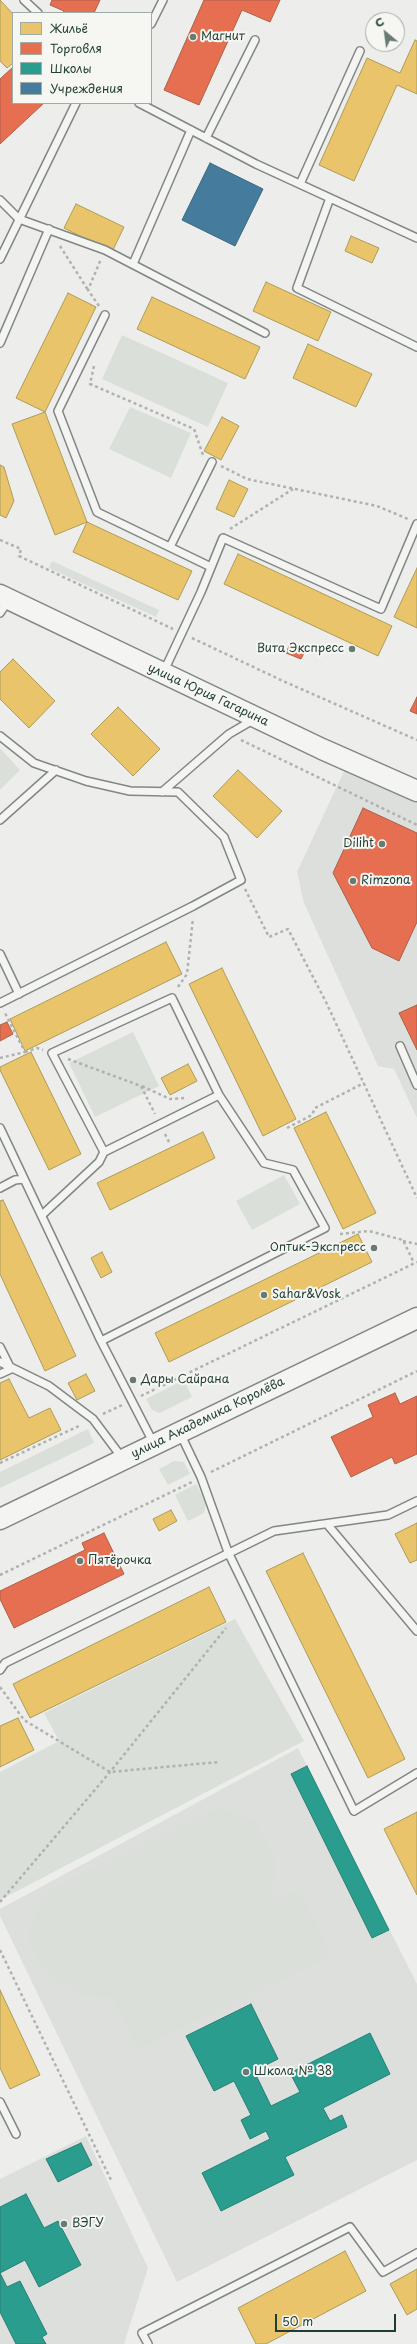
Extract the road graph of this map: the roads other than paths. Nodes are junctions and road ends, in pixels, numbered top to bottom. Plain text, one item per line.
1 (24, 0) edge
2 (163, 0) edge
3 (37, 12) edge
4 (152, 22) edge
5 (256, 40) dead end
6 (360, 51) dead end
7 (76, 104) edge
8 (141, 104) edge
9 (191, 130) junction
10 (206, 138) junction
11 (300, 184) junction
12 (330, 198) junction
13 (0, 200) edge
14 (19, 219) junction
15 (49, 229) junction
16 (417, 238) edge
17 (0, 259) edge
18 (133, 264) junction
19 (105, 315) road end
20 (265, 333) dead end
21 (0, 343) edge
22 (417, 347) edge
23 (212, 462) road end
24 (417, 524) edge
25 (170, 547) junction
26 (211, 567) junction
27 (3, 603) edge
28 (163, 674) junction
29 (256, 718) junction
30 (0, 736) edge
31 (56, 770) junction
32 (162, 792) junction
33 (417, 792) edge
34 (0, 820) edge
35 (0, 954) edge
36 (19, 994) junction
37 (2, 1002) edge
38 (400, 1046) dead end
39 (417, 1086) edge
40 (219, 1095) junction
41 (0, 1128) edge
42 (104, 1152) junction
43 (24, 1179) junction
44 (0, 1188) edge
45 (42, 1215) junction
46 (417, 1318) edge
47 (101, 1341) junction
48 (0, 1347) edge
49 (0, 1362) edge
50 (11, 1369) junction
51 (0, 1374) edge
52 (179, 1432) junction
53 (154, 1444) junction
54 (124, 1459) junction
55 (417, 1501) edge
56 (0, 1519) edge
57 (327, 1524) junction
58 (228, 1552) junction
59 (417, 1631) edge
60 (0, 1670) edge
61 (417, 1773) edge
62 (0, 2102) edge
63 (16, 2134) dead end
64 (417, 2253) edge
65 (148, 2344) edge

1 - 3 lane
2 - 4 lane
5 - 10 lane
6 - 11 lane
7 - 14 lane
8 - 9 lane
9 - 10 lane
9 - 18 lane
10 - 11 lane
11 - 12 lane
12 - 16 lane
12 - 22 lane
13 - 14 lane
14 - 15 lane
14 - 17 lane
15 - 18 lane
15 - 21 lane
18 - 20 lane
19 - 25 lane
23 - 25 lane
24 - 26 lane
25 - 26 lane
26 - 28 lane
27 - 28 street, улица Юрия Гагарина
28 - 29 street, улица Юрия Гагарина
29 - 32 lane
29 - 33 street, улица Юрия Гагарина
30 - 31 lane
31 - 32 lane
31 - 34 lane
32 - 36 lane
35 - 36 lane
36 - 37 lane
38 - 39 lane
40 - 42 lane
40 - 42 lane
40 - 47 lane
41 - 43 lane
42 - 45 lane
43 - 44 lane
43 - 45 lane
45 - 47 lane
46 - 52 street, улица Академика Королёва
47 - 53 lane
48 - 50 lane
49 - 50 lane
50 - 51 lane
50 - 54 lane
52 - 53 street, улица Академика Королёва
52 - 58 lane
53 - 54 street, улица Академика Королёва
54 - 56 street, улица Академика Королёва
55 - 57 lane
57 - 58 lane
57 - 59 lane
58 - 60 lane
58 - 61 lane
62 - 63 lane
64 - 65 lane

